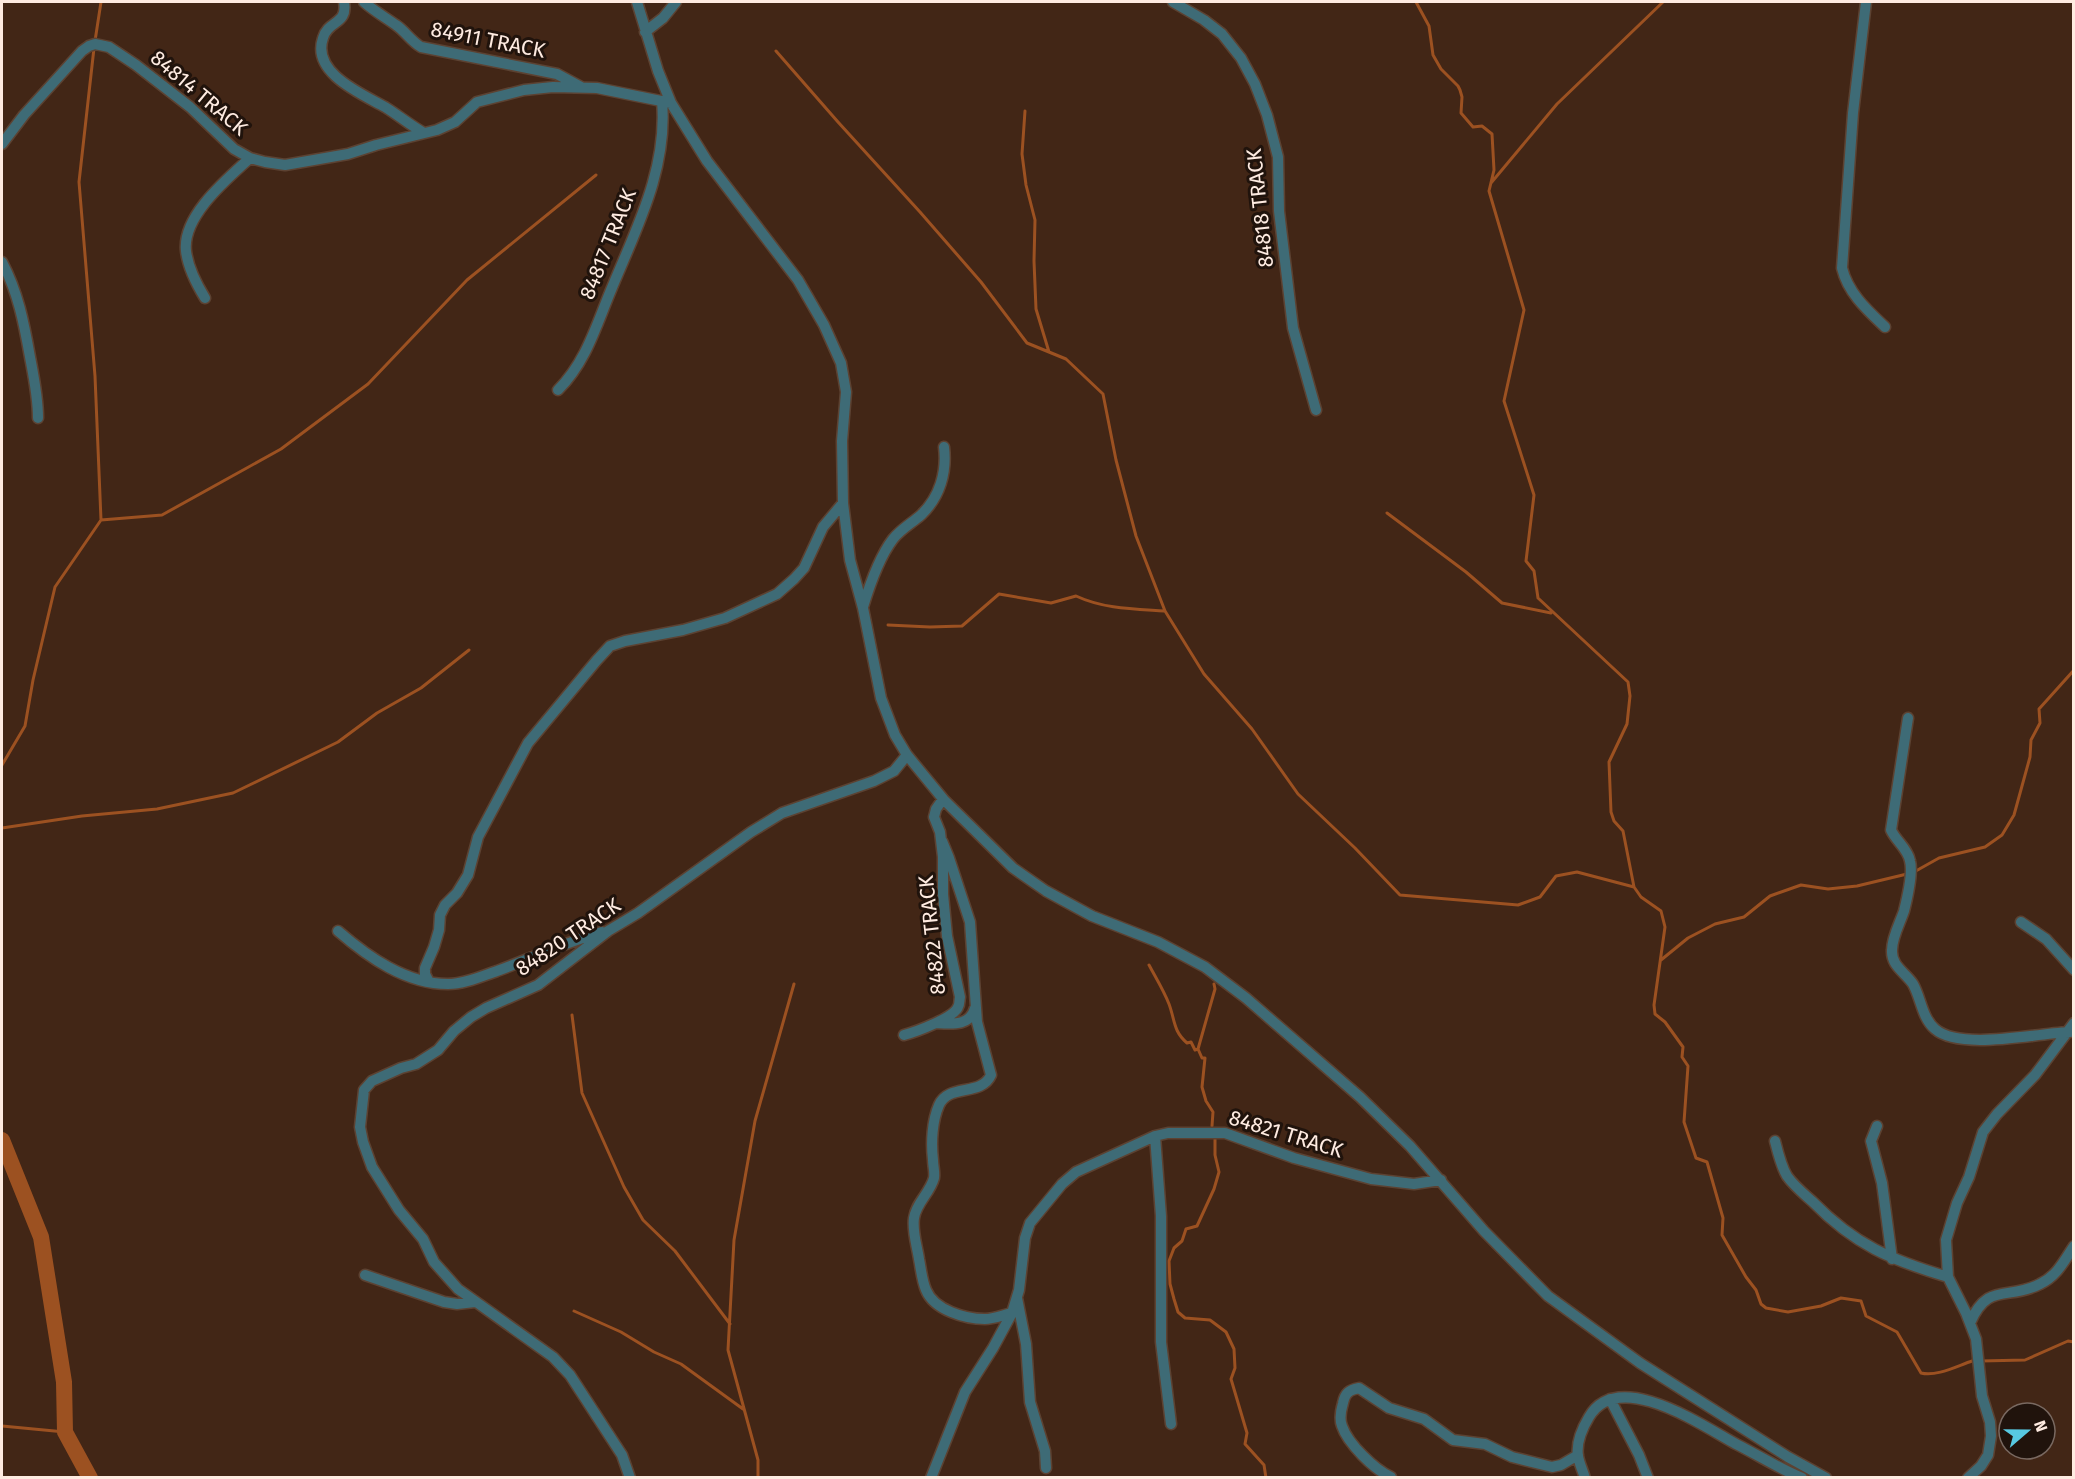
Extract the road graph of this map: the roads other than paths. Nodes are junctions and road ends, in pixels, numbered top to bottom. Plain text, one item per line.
1 (344, 2) edge
2 (364, 2) edge
3 (637, 2) edge
4 (676, 2) edge
5 (1173, 2) edge
6 (1866, 2) edge
7 (645, 32) junction
8 (581, 87) junction
9 (666, 102) junction
10 (423, 133) junction
11 (2, 144) edge
12 (250, 158) junction
13 (2, 262) edge
14 (206, 298) dead end
15 (1885, 327) dead end
16 (558, 390) dead end
17 (1316, 410) dead end
18 (39, 418) dead end
19 (944, 447) dead end
20 (843, 503) junction
21 (862, 608) junction
22 (1908, 718) dead end
23 (907, 755) junction
24 (943, 799) junction
25 (942, 840) junction
26 (2021, 922) dead end
27 (338, 931) dead end
28 (608, 931) junction
29 (2073, 969) edge
30 (429, 981) junction
31 (975, 1008) junction
32 (937, 1023) junction
33 (2071, 1029) edge
34 (903, 1035) dead end
35 (1877, 1126) dead end
36 (1155, 1136) junction
37 (1774, 1141) dead end
38 (1441, 1180) junction
39 (2073, 1246) edge
40 (1892, 1259) junction
41 (365, 1275) dead end
42 (1948, 1277) junction
43 (1017, 1298) junction
44 (475, 1302) junction
45 (1011, 1314) junction
46 (1970, 1323) junction
47 (1610, 1399) junction
48 (1171, 1424) dead end
49 (1578, 1455) junction
50 (1046, 1468) dead end
51 (1391, 1477) edge
52 (630, 1478) edge
53 (931, 1478) edge
54 (1585, 1478) edge
55 (1648, 1478) edge
56 (1802, 1478) edge
57 (1826, 1478) edge
58 (1968, 1478) edge

1 - 10 street
2 - 8 street, 84911 TRACK
3 - 7 street
4 - 7 street
5 - 17 street, 84818 TRACK
6 - 15 street
7 - 9 street
8 - 9 street
8 - 10 street, 84814 TRACK
9 - 16 street, 84817 TRACK
9 - 20 street
10 - 12 street, 84814 TRACK
11 - 12 street, 84814 TRACK
12 - 14 street
13 - 18 street
19 - 21 street
20 - 21 street
20 - 30 street
21 - 23 street
22 - 33 street
23 - 24 street
23 - 28 street, 84820 TRACK
24 - 25 street, 84822 TRACK
24 - 38 street
25 - 31 street
25 - 32 street, 84822 TRACK
26 - 29 street
27 - 30 street
28 - 30 street
28 - 44 street, 84820 TRACK
31 - 32 street
31 - 45 street
32 - 34 street, 84822 TRACK
33 - 42 street
35 - 40 street
36 - 38 street, 84821 TRACK
36 - 43 street, 84821 TRACK
36 - 48 street
37 - 40 street
38 - 57 street
39 - 46 street
40 - 42 street
41 - 44 street
42 - 46 street
43 - 45 street, 84821 TRACK
43 - 50 street
44 - 52 street, 84820 TRACK
45 - 53 street, 84821 TRACK
46 - 58 street
47 - 49 street
47 - 55 street
47 - 56 street
49 - 51 street
49 - 54 street

